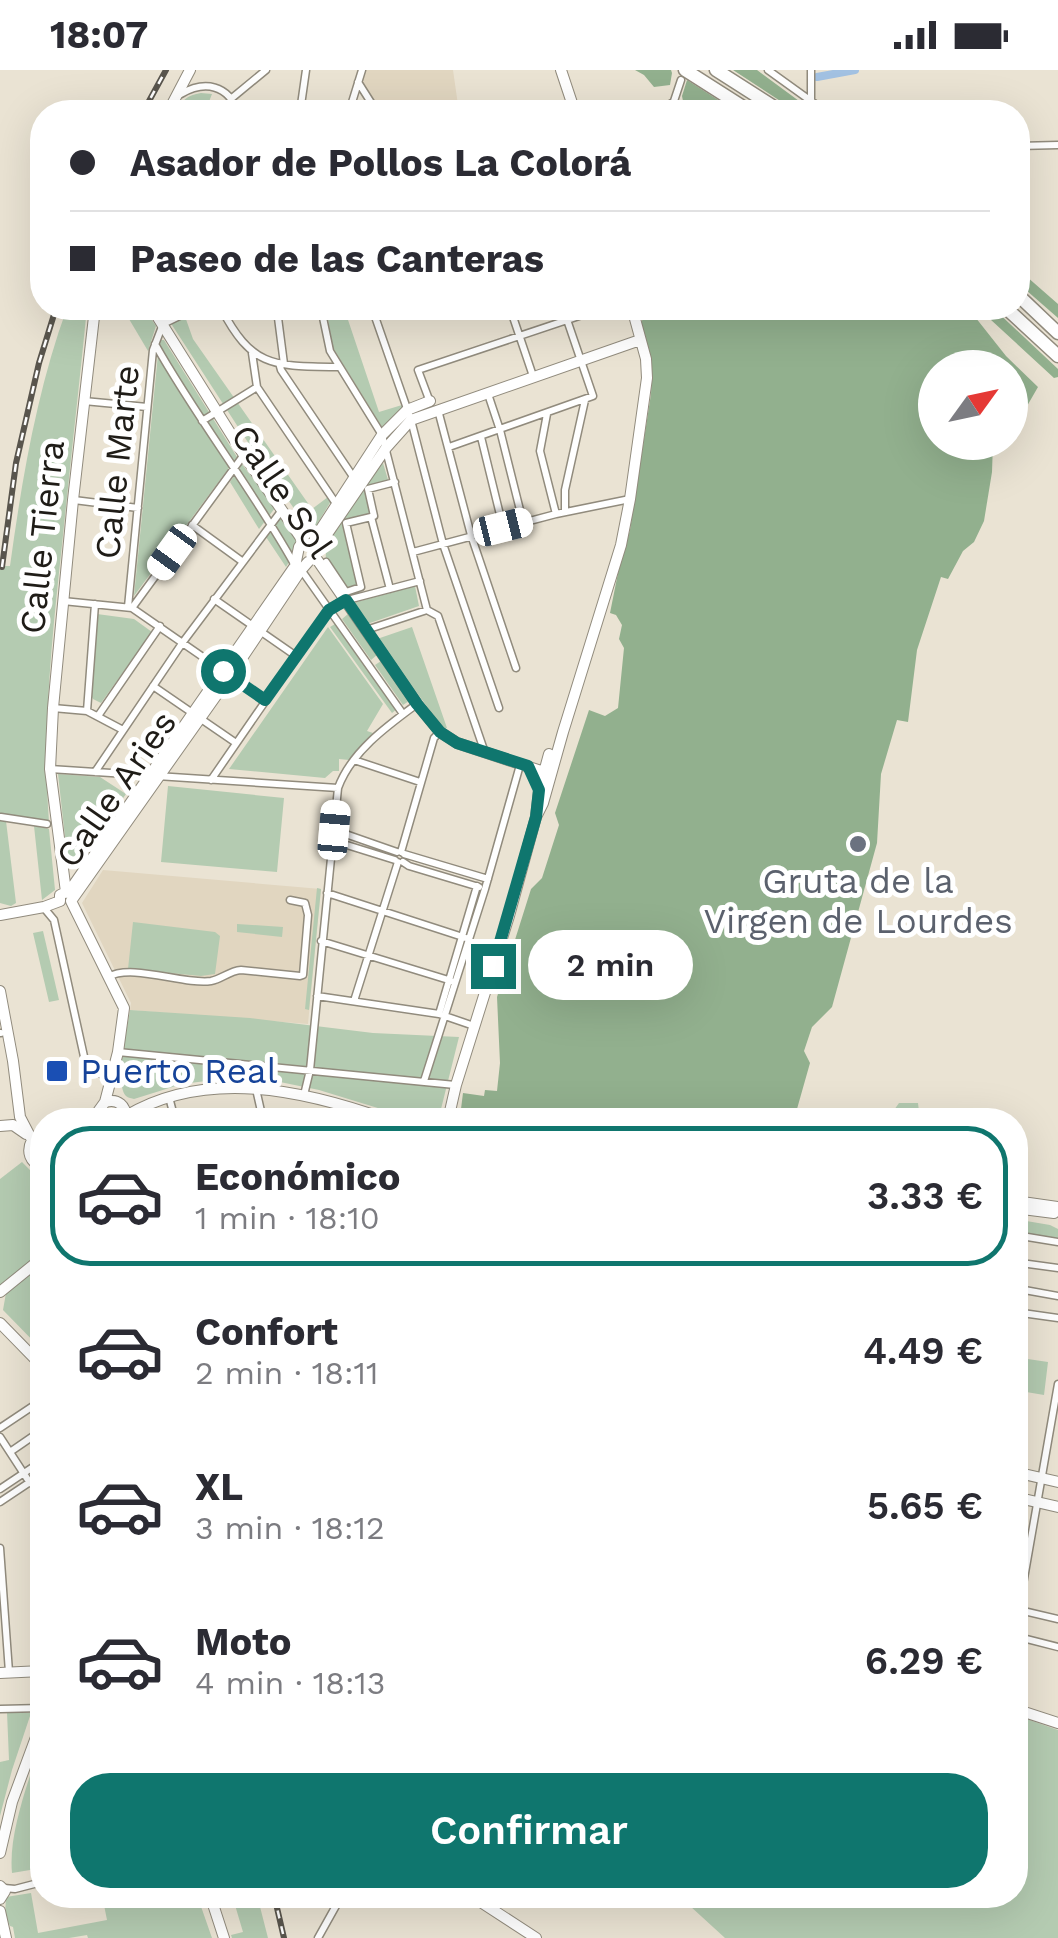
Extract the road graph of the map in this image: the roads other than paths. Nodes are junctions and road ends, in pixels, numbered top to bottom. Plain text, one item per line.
1 (190, 70) edge
2 (266, 70) edge
3 (306, 70) edge
4 (362, 70) edge
5 (561, 70) edge
6 (716, 70) edge
7 (768, 70) edge
8 (812, 70) edge
9 (683, 75) edge
10 (358, 82) junction
11 (175, 98) joint
12 (232, 98) joint
13 (302, 100) edge
14 (353, 100) edge
15 (369, 100) edge
16 (571, 100) edge
17 (675, 100) edge
18 (729, 100) edge
19 (763, 100) edge
20 (810, 100) edge
21 (811, 100) edge
22 (1058, 144) edge
23 (1030, 145) edge
24 (1030, 306) edge
25 (94, 320) edge
26 (160, 320) edge
27 (171, 320) edge
28 (228, 320) edge
29 (279, 320) edge
30 (323, 320) edge
31 (376, 320) edge
32 (514, 320) edge
33 (635, 320) edge
34 (1019, 320) edge
35 (568, 321) joint
36 (163, 324) junction
37 (1058, 333) edge
38 (520, 337) junction
39 (640, 340) junction
40 (155, 344) junction
41 (252, 353) junction
42 (1058, 356) edge
43 (582, 361) junction
44 (282, 364) junction
45 (338, 367) junction
46 (533, 377) junction
47 (257, 387) junction
48 (487, 393) junction
49 (589, 397) junction
50 (84, 400) junction
51 (147, 407) junction
52 (434, 407) junction
53 (217, 412) junction
54 (548, 412) junction
55 (409, 414) junction
56 (202, 421) junction
57 (500, 430) junction
58 (382, 435) junction
59 (480, 437) junction
60 (386, 448) junction
61 (449, 448) junction
62 (244, 455) junction
63 (233, 468) junction
64 (354, 478) junction
65 (395, 482) junction
66 (630, 498) junction
67 (73, 500) junction
68 (336, 504) junction
69 (138, 508) junction
70 (282, 509) junction
71 (561, 513) junction
72 (370, 517) junction
73 (523, 522) junction
74 (272, 523) junction
75 (192, 525) junction
76 (503, 527) junction
77 (471, 535) junction
78 (313, 541) junction
79 (443, 544) junction
80 (413, 552) junction
81 (243, 562) junction
82 (308, 563) junction
83 (420, 582) junction
84 (361, 587) junction
85 (390, 590) junction
86 (363, 596) junction
87 (214, 600) junction
88 (346, 600) junction
89 (63, 601) junction
90 (95, 604) junction
91 (130, 608) junction
92 (329, 610) junction
93 (426, 610) junction
94 (160, 626) junction
95 (256, 629) junction
96 (366, 630) junction
97 (183, 642) junction
98 (296, 656) junction
99 (383, 656) junction
100 (369, 666) junction
101 (516, 668) dead end
102 (226, 674) junction
103 (153, 686) junction
104 (265, 700) junction
105 (417, 704) junction
106 (53, 708) junction
107 (499, 708) dead end
108 (87, 711) junction
109 (404, 714) junction
110 (98, 716) junction
111 (196, 716) junction
112 (123, 730) junction
113 (440, 732) junction
114 (236, 743) junction
115 (485, 753) junction
116 (553, 754) junction
117 (354, 760) junction
118 (524, 765) junction
119 (50, 769) junction
120 (95, 772) junction
121 (544, 772) junction
122 (155, 776) junction
123 (211, 780) junction
124 (420, 782) junction
125 (338, 788) junction
126 (542, 794) junction
127 (1, 817) edge
128 (48, 824) dead end
129 (334, 830) junction
130 (334, 841) junction
131 (400, 857) junction
132 (85, 868) junction
133 (63, 870) junction
134 (478, 876) junction
135 (488, 879) junction
136 (479, 887) junction
137 (327, 892) junction
138 (67, 897) junction
139 (290, 900) dead end
140 (44, 908) junction
141 (383, 911) junction
142 (0, 912) edge
143 (465, 938) junction
144 (322, 941) junction
145 (370, 954) junction
146 (108, 977) junction
147 (452, 981) junction
148 (0, 991) edge
149 (317, 996) junction
150 (354, 1001) junction
151 (442, 1014) junction
152 (474, 1026) junction
153 (118, 1052) junction
154 (14, 1061) junction
155 (0, 1064) edge
156 (310, 1070) junction
157 (112, 1078) junction
158 (424, 1081) junction
159 (456, 1085) junction
160 (256, 1090) junction
161 (304, 1095) junction
162 (169, 1096) junction
163 (20, 1108) junction
164 (100, 1108) edge
165 (122, 1108) edge
166 (134, 1108) edge
167 (172, 1108) edge
168 (260, 1108) edge
169 (344, 1108) edge
170 (451, 1108) edge
171 (30, 1124) edge
172 (3, 1125) edge
173 (30, 1134) edge
174 (1028, 1206) edge
175 (1058, 1210) edge
176 (1028, 1237) edge
177 (1058, 1242) edge
178 (1028, 1264) edge
179 (30, 1267) edge
180 (1058, 1268) edge
181 (1, 1290) edge
182 (1028, 1291) edge
183 (1058, 1296) edge
184 (1028, 1314) edge
185 (1058, 1318) edge
186 (0, 1323) edge
187 (30, 1354) edge
188 (1058, 1384) edge
189 (30, 1408) edge
190 (0, 1428) edge
191 (0, 1437) edge
192 (30, 1438) edge
193 (10, 1452) junction
194 (30, 1470) edge
195 (24, 1474) junction
196 (1028, 1475) edge
197 (1043, 1478) junction
198 (1058, 1482) edge
199 (30, 1483) joint
200 (0, 1489) edge
201 (1028, 1499) edge
202 (0, 1502) edge
203 (1038, 1502) junction
204 (1058, 1507) edge
205 (0, 1548) edge
206 (1028, 1553) edge
207 (1028, 1612) edge
208 (1058, 1619) edge
209 (4, 1632) edge
210 (1028, 1637) edge
211 (1058, 1647) edge
212 (30, 1674) edge
213 (3, 1675) edge
214 (30, 1708) edge
215 (0, 1709) edge
216 (1028, 1713) edge
217 (1058, 1723) edge
218 (30, 1753) edge
219 (0, 1853) edge
220 (30, 1884) edge
221 (3, 1890) edge
222 (214, 1908) edge
223 (335, 1908) edge
224 (490, 1908) edge
225 (0, 1912) edge
226 (6, 1938) edge
227 (224, 1938) edge
228 (318, 1938) edge
229 (536, 1938) edge

1 - 11 street
2 - 12 street
3 - 13 street
4 - 10 street
5 - 16 street
6 - 19 highway
7 - 20 street
8 - 21 street
9 - 17 street
9 - 18 highway
10 - 14 street
10 - 15 street
11 - 12 street
22 - 23 street
24 - 37 highway
25 - 50 street, Calle Tierra
26 - 36 street, Calle Sol
27 - 36 street
28 - 41 street
29 - 44 street
30 - 45 street
31 - 55 street
32 - 38 street
33 - 39 street
34 - 42 highway
35 - 38 street
35 - 43 street
36 - 40 street, Calle Marte
36 - 53 street, Calle Sol
38 - 46 street
38 - 52 street
39 - 43 street
39 - 66 street
40 - 51 street, Calle Marte
40 - 56 street, Calle Sol
41 - 44 street
41 - 47 street
43 - 46 street
43 - 49 street
44 - 45 street
44 - 64 street
45 - 58 street
46 - 48 street
47 - 53 street
47 - 68 street
48 - 52 street
48 - 57 street
49 - 54 street
49 - 71 street
50 - 51 street
50 - 67 street, Calle Tierra
51 - 69 street, Calle Marte
52 - 55 street
52 - 61 street
53 - 56 street
53 - 62 street, Calle Sol
54 - 57 street
54 - 71 street
55 - 58 street
55 - 60 street
55 - 79 street
56 - 63 street, Calle Sol
57 - 59 street
57 - 73 street
58 - 60 street
58 - 64 street
59 - 61 street
59 - 76 street
60 - 65 street
60 - 78 street
61 - 77 street
62 - 63 street
62 - 70 street, Calle Sol
63 - 74 street, Calle Sol
63 - 75 street
64 - 68 street
65 - 72 street
65 - 80 street
66 - 71 street
66 - 116 street
67 - 69 street
67 - 89 street, Calle Tierra
68 - 78 street
69 - 91 street, Calle Marte
70 - 74 street
70 - 78 street, Calle Sol
71 - 73 street
72 - 84 street
72 - 85 street
73 - 76 street
74 - 81 street
74 - 82 street, Calle Sol
75 - 81 street
75 - 91 street
76 - 77 street
77 - 79 street
77 - 101 street
78 - 82 street
78 - 82 street
79 - 80 street
79 - 107 street
80 - 83 street
81 - 87 street
82 - 84 street
82 - 88 street, Calle Sol
82 - 92 street, Calle Sol
82 - 95 street, Calle Aries
83 - 85 street
83 - 93 street
84 - 86 street
85 - 86 street
86 - 88 street
87 - 95 street
87 - 97 street
88 - 92 street
88 - 96 street, Calle Sol
89 - 90 street
89 - 106 street, Calle Tierra
90 - 91 street
90 - 108 street
91 - 94 street
92 - 98 street
92 - 100 street, Calle Sol
93 - 96 street
93 - 115 street
94 - 97 street
94 - 110 street
95 - 98 street
95 - 102 street, Calle Aries
96 - 99 street, Calle Sol
97 - 102 street
97 - 103 street
98 - 104 street
99 - 100 street
99 - 105 street, Calle Sol
100 - 109 street, Calle Sol
102 - 104 street
102 - 111 street, Calle Aries
103 - 111 street
103 - 112 street
104 - 114 street
105 - 109 street
105 - 113 street, Calle Sol
106 - 108 street
106 - 119 street, Calle Tierra
108 - 110 street
109 - 117 street
110 - 112 street
111 - 114 street
111 - 122 street, Calle Aries
112 - 120 street
113 - 115 street, Calle Sol
113 - 124 street
114 - 123 street
115 - 118 street, Calle Sol
116 - 118 street
116 - 121 street
116 - 126 street
117 - 124 street
117 - 125 street
118 - 121 street, Calle Sol
118 - 126 street
118 - 135 street
119 - 120 street
119 - 133 street, Calle Tierra
120 - 122 street
121 - 126 street
122 - 123 street
122 - 132 street, Calle Aries
122 - 138 street, Calle Aries
123 - 125 street
124 - 131 street
125 - 129 street
126 - 152 street
127 - 128 street
129 - 130 street
129 - 131 street
130 - 131 street
130 - 137 street
131 - 134 street
131 - 136 street
131 - 141 street
132 - 133 street
132 - 138 street, Calle Aries
133 - 138 street, Calle Tierra
134 - 135 street
134 - 136 street
135 - 136 street
136 - 143 street
137 - 141 street
137 - 144 street
138 - 140 street
138 - 146 street, Calle Tierra
139 - 146 street
140 - 142 street
140 - 157 street
141 - 143 street
141 - 145 street
143 - 147 street
144 - 145 street
144 - 149 street
145 - 147 street
145 - 150 street
146 - 153 street, Calle Tierra
147 - 151 street
148 - 154 street
149 - 150 street
149 - 156 street
150 - 151 street
151 - 152 street
151 - 158 street
152 - 159 street
153 - 156 street
153 - 157 street, Calle Tierra
154 - 155 street
154 - 163 street
156 - 158 street
156 - 161 street
157 - 164 street, Calle Tierra
157 - 165 street
158 - 159 street
159 - 170 street
160 - 161 street
160 - 162 street
160 - 168 street
161 - 169 street
162 - 166 street
162 - 167 street
163 - 171 street
163 - 172 street
172 - 173 street
174 - 175 street
176 - 177 street
178 - 180 street
179 - 181 street
182 - 183 street
184 - 185 street
186 - 187 street
188 - 197 street
189 - 190 street
191 - 193 street
192 - 193 street
193 - 195 street
194 - 195 street
195 - 199 street
195 - 200 street
196 - 197 street
197 - 198 street
197 - 203 street
199 - 202 street
201 - 203 street
203 - 204 street
203 - 206 street
205 - 209 street
207 - 208 street
209 - 213 street
210 - 211 street
212 - 213 street
214 - 215 street
216 - 217 street
218 - 219 street
220 - 221 street
221 - 225 street
222 - 227 street
223 - 228 street
224 - 229 street
225 - 226 street

